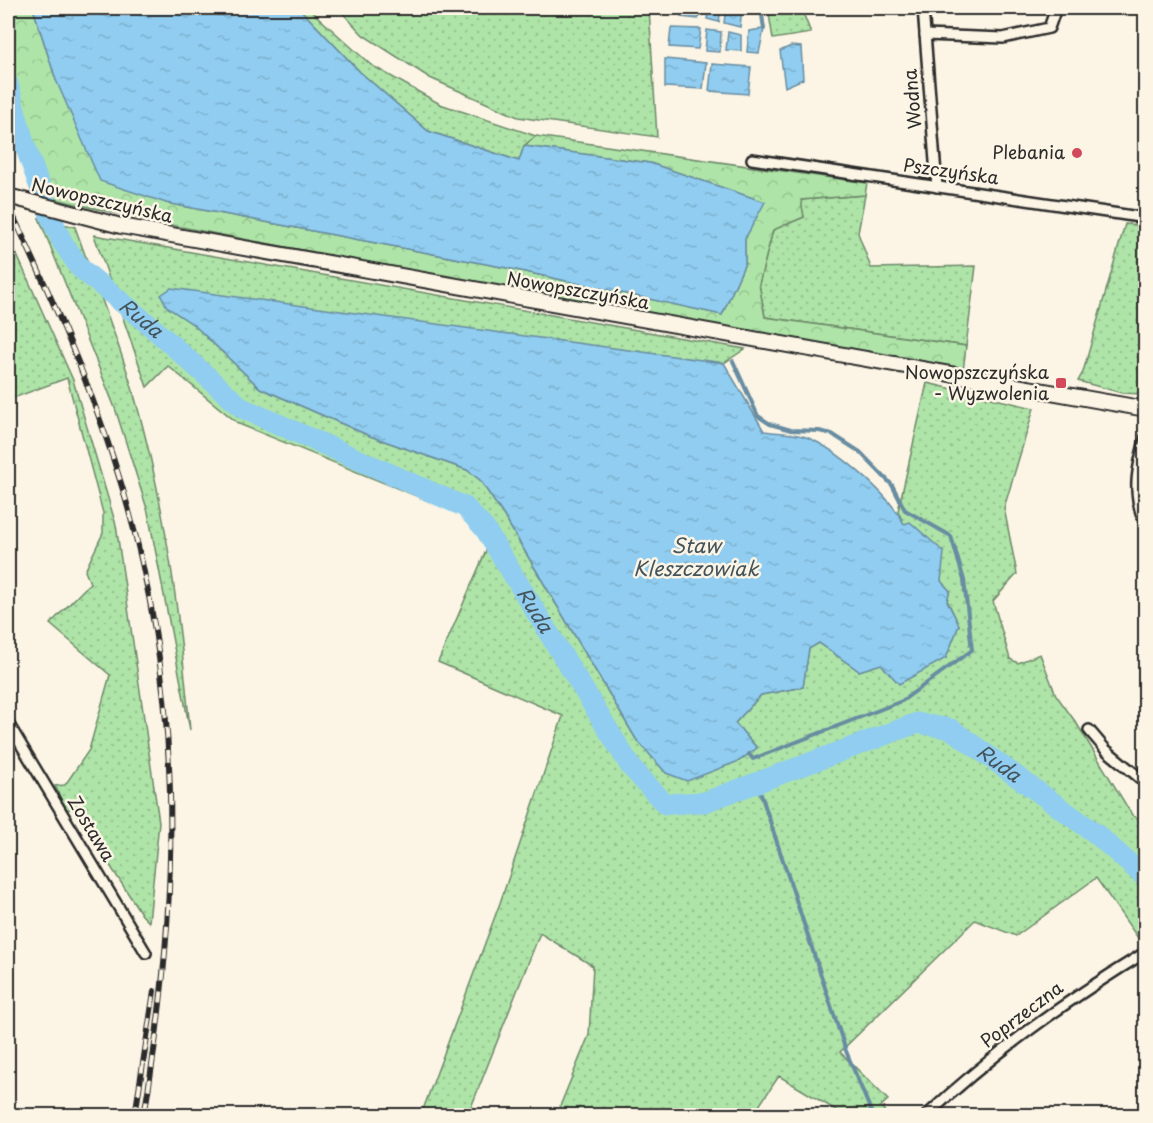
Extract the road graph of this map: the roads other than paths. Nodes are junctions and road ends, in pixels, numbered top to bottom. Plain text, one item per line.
1 (923, 8) edge
2 (1056, 8) edge
3 (925, 35) junction
4 (752, 159) dead end
5 (937, 187) junction
6 (8, 196) edge
7 (1146, 218) edge
8 (1146, 409) edge
9 (1146, 437) edge
10 (1146, 525) edge
11 (8, 723) edge
12 (1089, 730) dead end
13 (1146, 783) edge
14 (1146, 952) edge
15 (146, 953) dead end
16 (926, 1116) edge

1 - 3 street, Wodna
2 - 3 street
3 - 5 street, Wodna
4 - 5 street, Pszczyńska
5 - 7 street, Pszczyńska
6 - 8 main road, Nowopszczyńska
9 - 10 street
11 - 15 street, Zostawa
12 - 13 street
14 - 16 street, Poprzeczna

